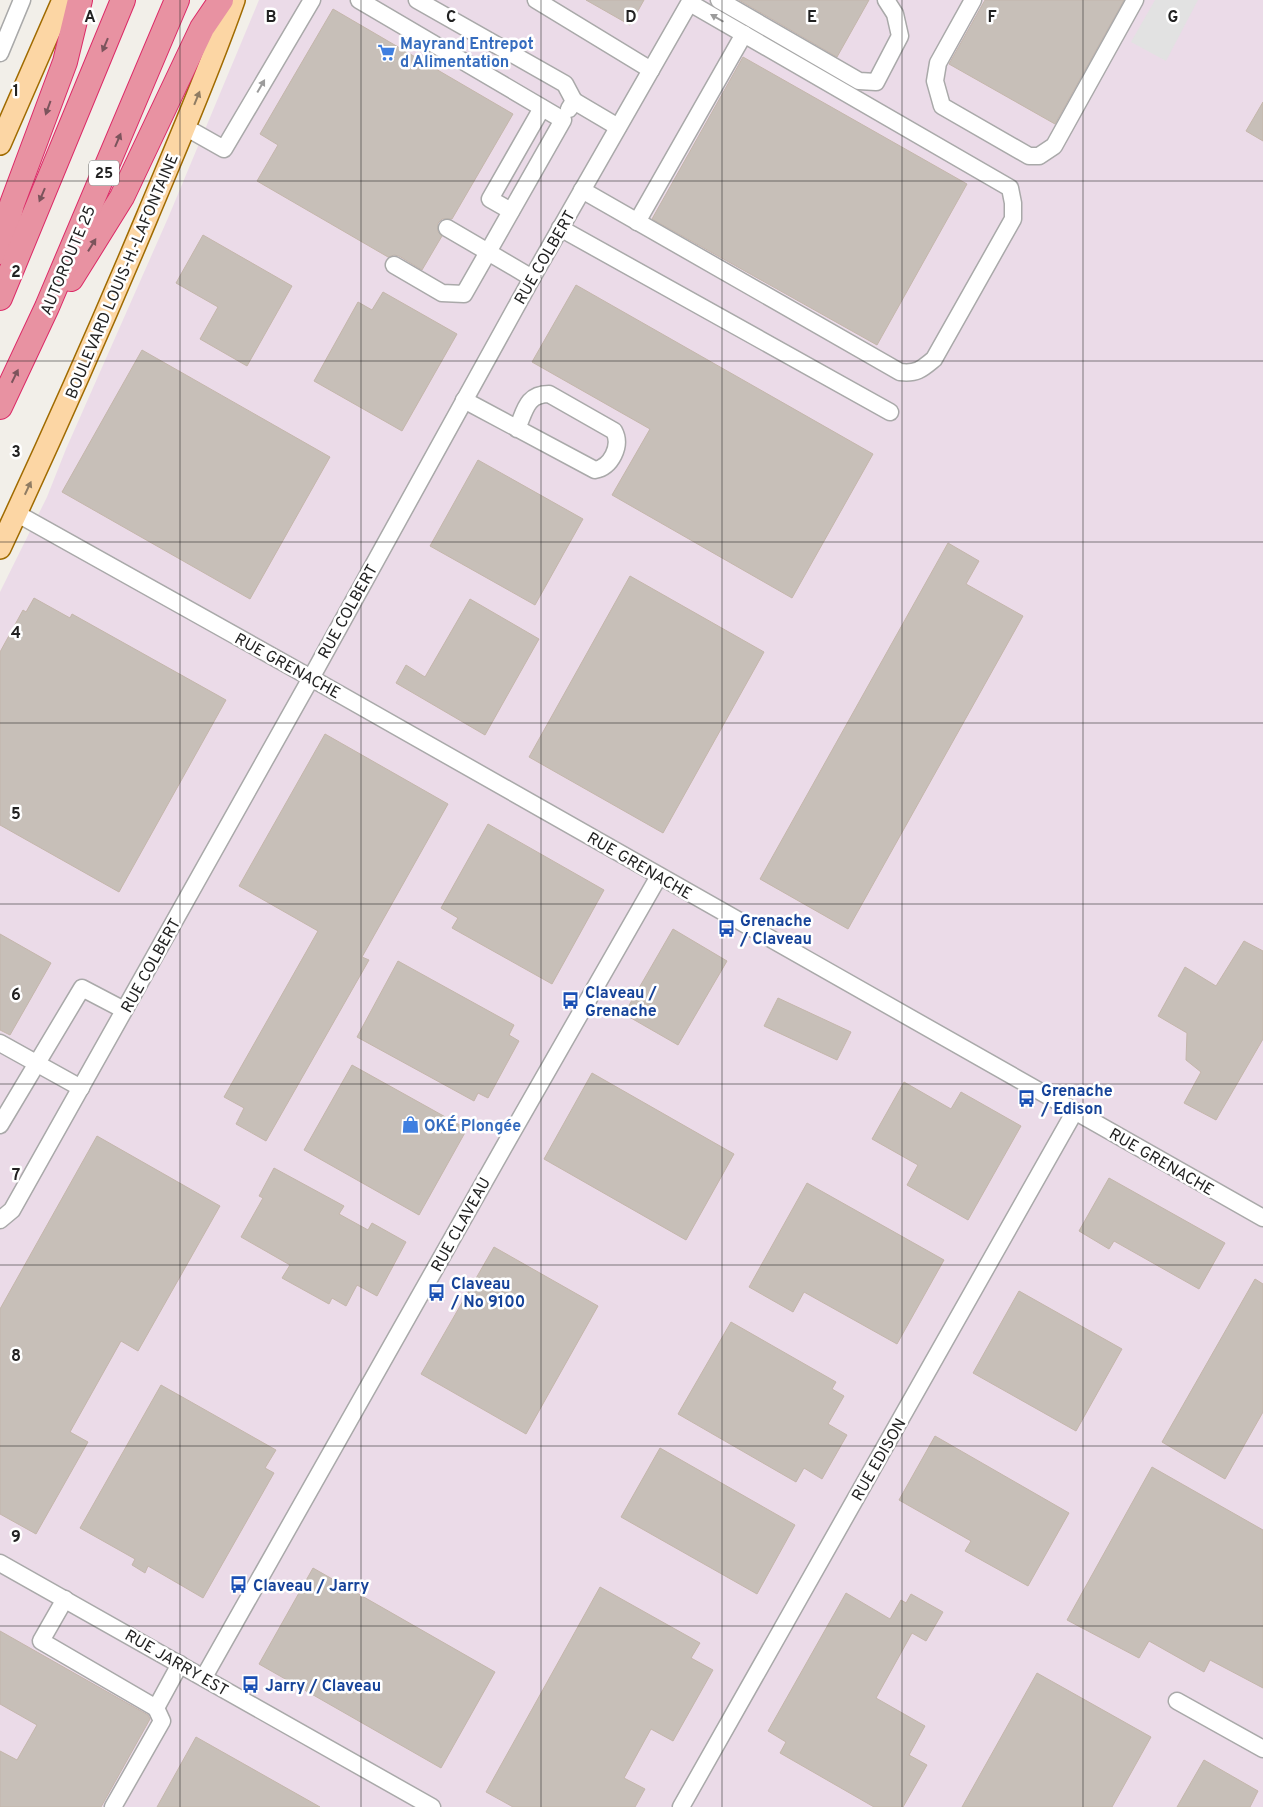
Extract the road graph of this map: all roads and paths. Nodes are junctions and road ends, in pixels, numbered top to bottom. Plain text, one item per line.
1 (22, 0) edge
2 (63, 0) edge
3 (80, 0) edge
4 (123, 0) edge
5 (177, 0) edge
6 (221, 0) edge
7 (234, 0) edge
8 (312, 0) edge
9 (359, 0) edge
10 (416, 0) edge
11 (536, 0) edge
12 (720, 0) edge
13 (886, 0) edge
14 (973, 0) edge
15 (1135, 0) edge
16 (691, 1) edge
17 (744, 34) junction
18 (0, 53) edge
19 (651, 70) junction
20 (574, 101) junction
21 (542, 108) junction
22 (563, 120) junction
23 (185, 127) junction
24 (618, 127) junction
25 (0, 144) edge
26 (582, 190) junction
27 (511, 211) junction
28 (638, 222) junction
29 (447, 228) dead end
30 (560, 228) junction
31 (0, 252) edge
32 (488, 252) junction
33 (394, 265) dead end
34 (532, 278) junction
35 (0, 298) edge
36 (30, 346) junction
37 (464, 400) junction
38 (0, 407) edge
39 (890, 412) dead end
40 (517, 429) junction
41 (16, 513) junction
42 (0, 548) edge
43 (311, 678) junction
44 (659, 876) junction
45 (124, 1010) junction
46 (0, 1043) edge
47 (37, 1063) junction
48 (80, 1088) junction
49 (1075, 1111) junction
50 (0, 1125) edge
51 (1263, 1218) edge
52 (0, 1220) edge
53 (0, 1563) edge
54 (65, 1599) junction
55 (180, 1664) junction
56 (204, 1677) junction
57 (1177, 1701) dead end
58 (156, 1708) junction
59 (1263, 1749) edge
60 (113, 1807) edge
61 (432, 1807) edge
62 (681, 1807) edge

1 - 18 street
2 - 25 main road
3 -> 31 highway
4 -> 35 highway
36 -> 5 highway, AUTOROUTE 25 / 25
36 -> 6 highway
23 -> 7 main road, BOULEVARD LOUIS-H.-LAFONTAINE
23 -> 8 street
9 - 21 street
10 - 20 street
11 - 19 street
12 - 13 street
14 - 15 street
17 -> 16 street
16 - 19 street, RUE COLBERT
17 - 28 street
17 - 28 street
19 - 24 street, RUE COLBERT
20 - 22 street
20 - 24 street
21 - 22 street
21 - 27 street
22 - 27 street
41 -> 23 main road, BOULEVARD LOUIS-H.-LAFONTAINE
24 - 26 street, RUE COLBERT
26 - 28 street
26 - 30 street, RUE COLBERT
27 - 32 street
29 - 32 street
30 - 34 street, RUE COLBERT
30 - 39 street
32 - 33 street
32 - 34 street
34 - 37 street, RUE COLBERT
38 -> 36 highway, AUTOROUTE 25 / 25
37 - 40 street
37 - 43 street, RUE COLBERT
40 - 40 street
41 - 42 main road, BOULEVARD LOUIS-H.-LAFONTAINE
41 - 43 street, RUE GRENACHE
43 - 44 street, RUE GRENACHE
43 - 45 street, RUE COLBERT
44 - 49 street, RUE GRENACHE
44 - 56 street, RUE CLAVEAU
45 - 47 street
45 - 48 street, RUE COLBERT
46 - 47 street
47 - 48 street
47 - 50 street
48 - 52 street, RUE COLBERT
49 - 51 street, RUE GRENACHE
49 - 62 street, RUE EDISON
53 - 54 street, RUE JARRY EST
54 - 55 street, RUE JARRY EST
54 - 58 street
55 - 56 street, RUE JARRY EST
55 - 58 street
56 - 61 street, RUE JARRY EST
57 - 59 street
58 - 60 street

